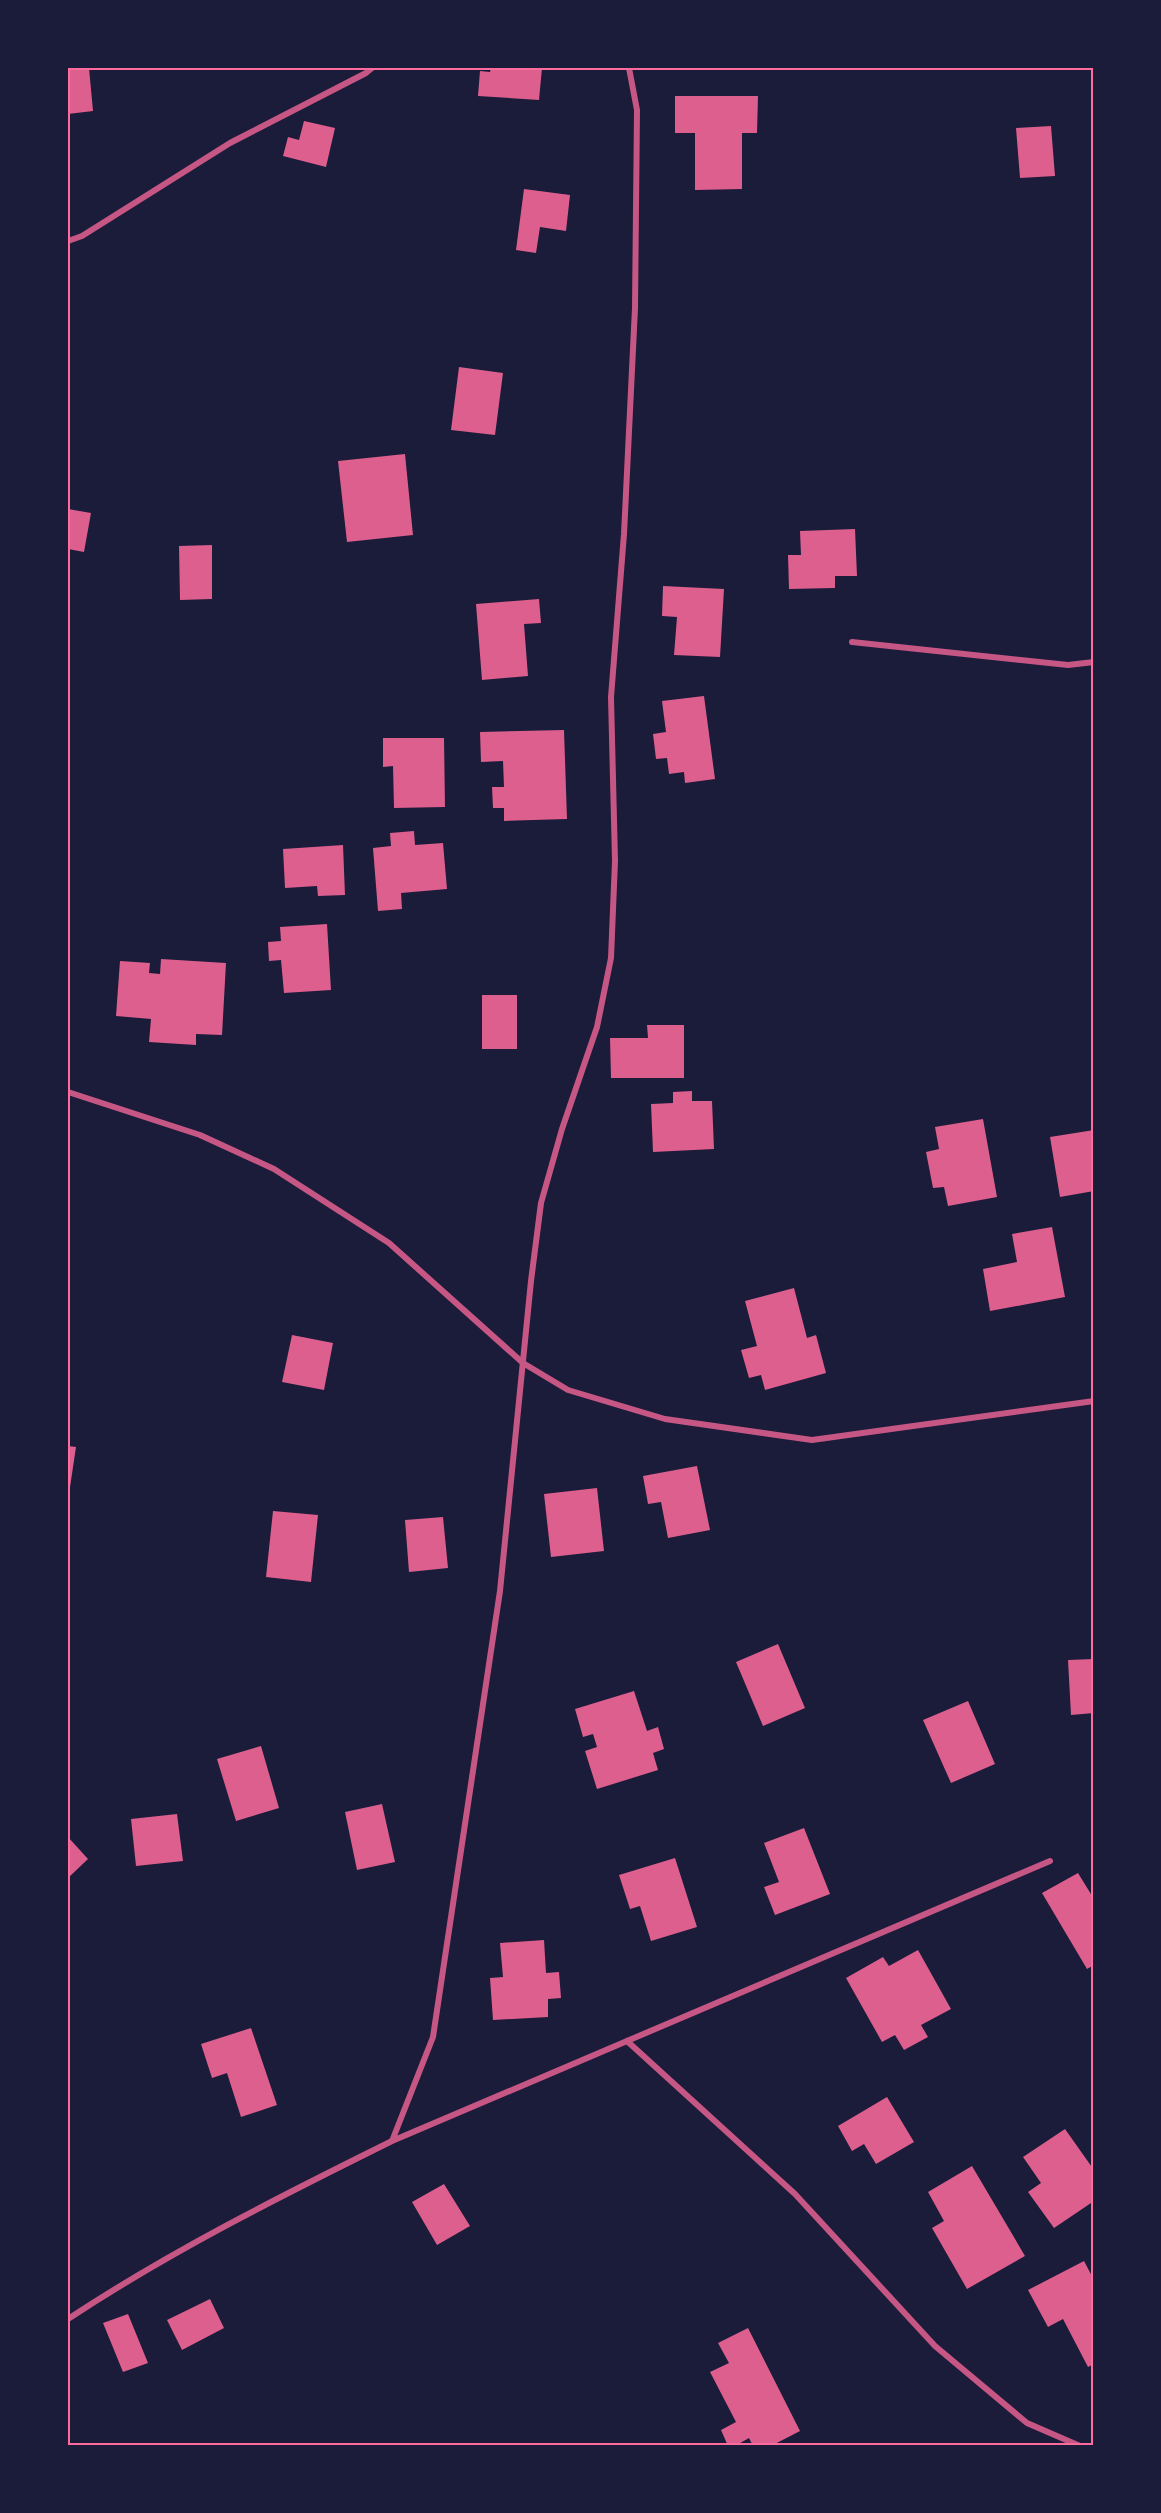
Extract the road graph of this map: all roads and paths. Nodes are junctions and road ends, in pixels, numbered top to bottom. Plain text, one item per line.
1 (372, 68) edge
2 (629, 68) edge
3 (68, 241) edge
4 (852, 642) dead end
5 (1094, 662) edge
6 (68, 1092) edge
7 (523, 1363) junction
8 (1094, 1401) edge
9 (1050, 1861) dead end
10 (627, 2041) junction
11 (392, 2141) junction
12 (68, 2319) edge
13 (1080, 2445) edge

1 - 3 street
2 - 7 street
4 - 5 street
6 - 7 street
7 - 8 street
7 - 11 street
9 - 10 street
10 - 11 street
10 - 13 street
11 - 12 street

